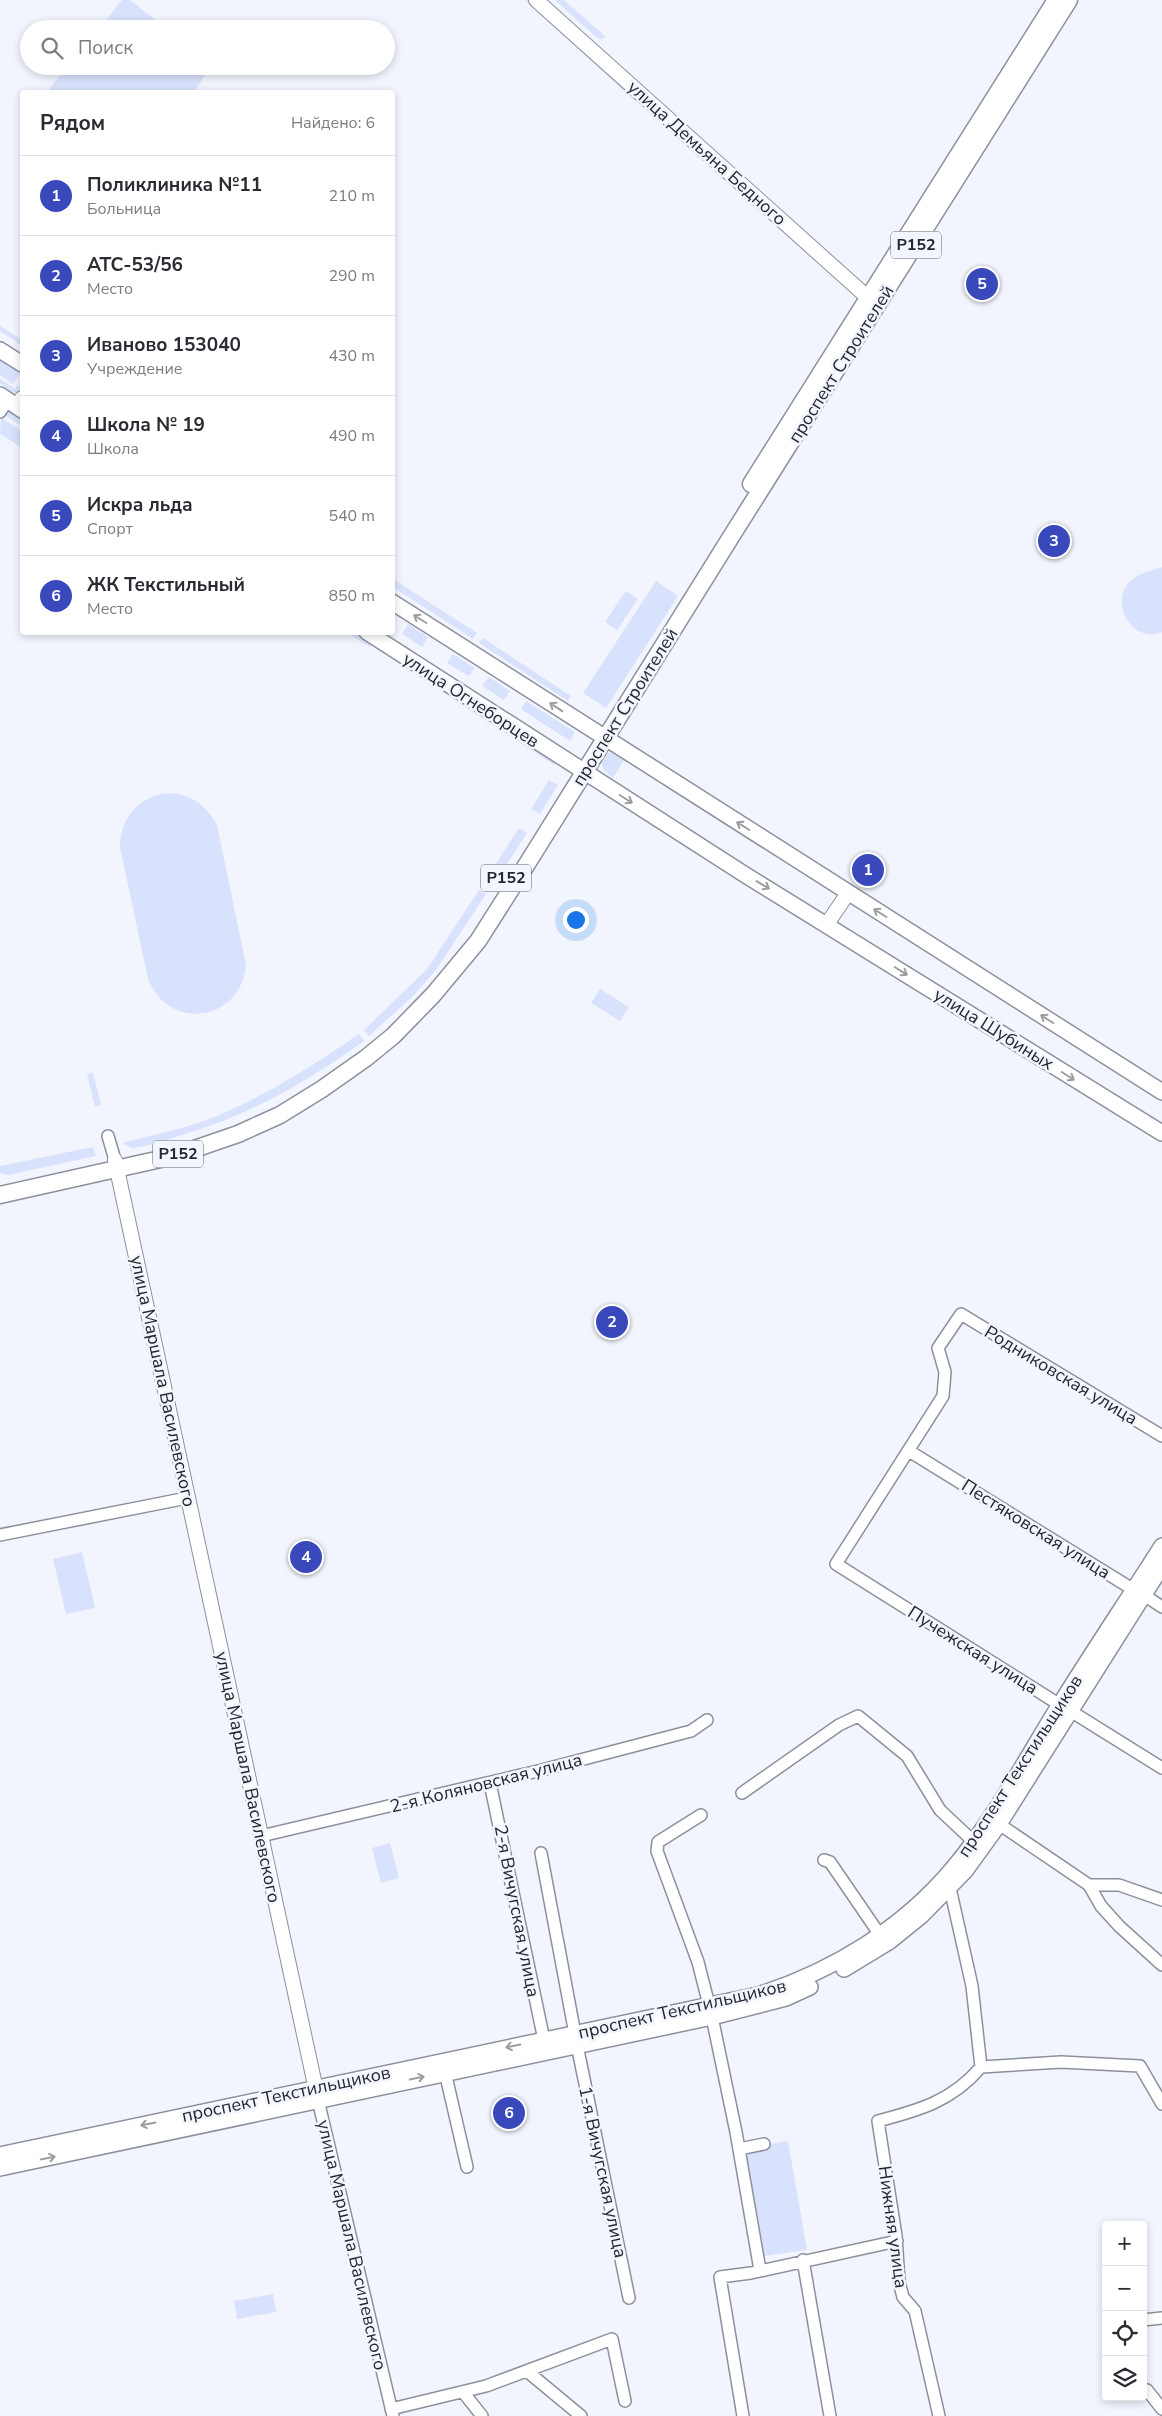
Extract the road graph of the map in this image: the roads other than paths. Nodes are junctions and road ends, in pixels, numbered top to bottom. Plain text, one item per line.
1 (536, 0) edge
2 (1056, 0) edge
3 (1070, 0) edge
4 (872, 302) junction
5 (0, 350) edge
6 (20, 363) edge
7 (395, 604) edge
8 (372, 635) edge
9 (601, 737) junction
10 (580, 769) junction
11 (848, 893) junction
12 (827, 924) junction
13 (1162, 1092) edge
14 (1162, 1133) edge
15 (108, 1136) dead end
16 (116, 1165) junction
17 (0, 1184) edge
18 (0, 1195) edge
19 (1162, 1436) edge
20 (909, 1451) junction
21 (187, 1498) junction
22 (0, 1535) edge
23 (1162, 1546) edge
24 (1162, 1566) edge
25 (1139, 1593) junction
26 (1162, 1607) edge
27 (1064, 1708) junction
28 (707, 1720) dead end
29 (1162, 1768) edge
30 (490, 1783) junction
31 (742, 1792) dead end
32 (701, 1815) dead end
33 (995, 1821) junction
34 (261, 1836) junction
35 (973, 1841) junction
36 (541, 1853) dead end
37 (824, 1860) dead end
38 (946, 1884) junction
39 (1090, 1885) junction
40 (1162, 1900) edge
41 (880, 1935) junction
42 (1162, 1965) edge
43 (711, 2011) junction
44 (576, 2039) junction
45 (544, 2040) junction
46 (981, 2067) junction
47 (445, 2072) junction
48 (317, 2094) junction
49 (1162, 2104) edge
50 (764, 2144) dead end
51 (739, 2149) junction
52 (0, 2155) edge
53 (0, 2168) edge
54 (467, 2168) dead end
55 (897, 2241) junction
56 (803, 2260) junction
57 (760, 2270) junction
58 (629, 2298) dead end
59 (1162, 2318) edge
60 (1147, 2320) edge
61 (528, 2372) junction
62 (1147, 2390) dead end
63 (463, 2392) junction
64 (625, 2401) dead end
65 (1162, 2409) edge
66 (392, 2413) edge
67 (482, 2416) edge
68 (581, 2416) edge
69 (743, 2416) edge
70 (830, 2416) edge
71 (939, 2416) edge

1 - 4 street, улица Демьяна Бедного
2 - 4 main road, проспект Строителей / Р152
3 - 4 main road, проспект Строителей / Р152
4 - 9 main road, проспект Строителей / Р152
5 - 6 main road
9 -> 7 main road
8 - 10 main road, улица Огнеборцев
9 - 10 main road, проспект Строителей / Р152
11 -> 9 main road, улица Шубиных
10 -> 12 main road, улица Шубиных
10 - 16 main road, проспект Строителей / Р152
11 - 12 street
13 -> 11 main road, улица Шубиных
12 -> 14 main road, улица Шубиных
15 - 16 street, улица Маршала Василевского
16 - 17 main road, проспект Строителей / Р152
16 - 18 main road, проспект Строителей / Р152
16 - 21 street, улица Маршала Василевского
19 - 20 street, Родниковская улица
20 - 25 street, Пестяковская улица
20 - 27 street, Пучежская улица
21 - 22 street
21 - 34 street, улица Маршала Василевского
23 - 25 main road, проспект Текстильщиков
24 - 25 main road, проспект Текстильщиков
25 - 26 street, Пестяковская улица
25 - 27 main road, проспект Текстильщиков
27 - 29 street, Пучежская улица
27 - 33 main road, проспект Текстильщиков
28 - 30 street, 2-я Коляновская улица
30 - 34 street, 2-я Коляновская улица
30 - 45 street, 2-я Вичугская улица
31 - 35 street
32 - 43 street
33 - 35 main road, проспект Текстильщиков
33 - 38 main road, проспект Текстильщиков
33 - 39 street
34 - 48 street, улица Маршала Василевского
35 - 38 main road, проспект Текстильщиков
36 - 44 street, 1-я Вичугская улица
37 - 41 street
38 - 41 main road, проспект Текстильщиков
38 - 43 main road, проспект Текстильщиков
38 - 46 street
39 - 40 street
39 - 42 street
41 - 43 main road, проспект Текстильщиков
43 - 44 main road, проспект Текстильщиков
43 - 51 street
44 - 45 main road, проспект Текстильщиков
44 - 47 main road, проспект Текстильщиков
44 - 58 street, 1-я Вичугская улица
45 -> 48 main road, проспект Текстильщиков
46 - 49 street
46 - 55 street, Нижняя улица
48 -> 47 main road, проспект Текстильщиков
47 - 54 street
48 -> 52 main road, проспект Текстильщиков
53 -> 48 main road, проспект Текстильщиков
48 - 66 street, улица Маршала Василевского
50 - 51 street
51 - 57 street
55 - 56 street
55 - 71 street, Нижняя улица
56 - 57 street
56 - 70 street
57 - 69 street
59 - 60 street
61 - 63 street
61 - 64 street
61 - 68 street
62 - 65 street
63 - 66 street
63 - 67 street

